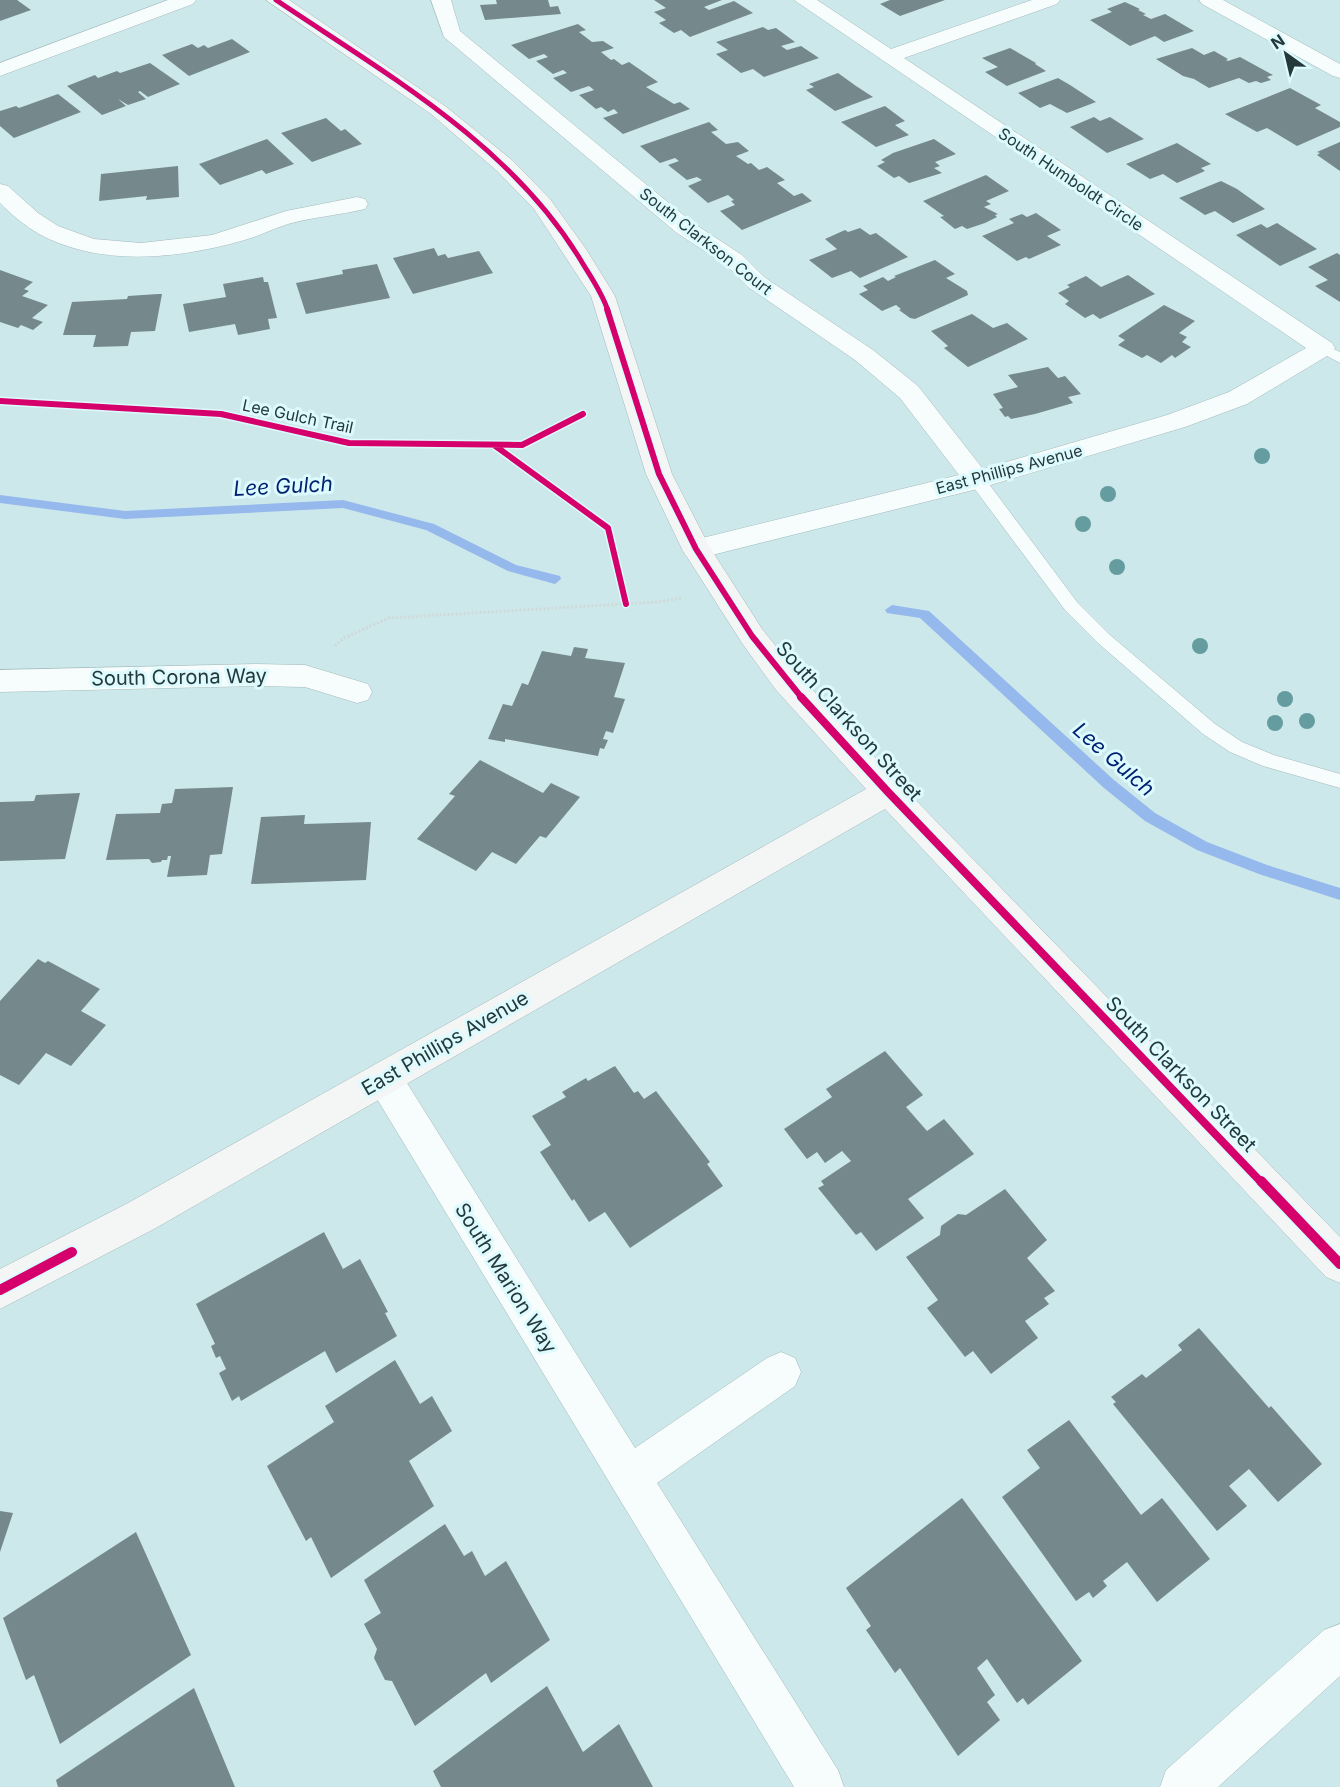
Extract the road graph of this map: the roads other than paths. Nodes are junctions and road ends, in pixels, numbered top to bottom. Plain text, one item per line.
1 (186, 0) edge
2 (276, 0) edge
3 (441, 0) edge
4 (804, 0) edge
5 (1050, 0) edge
6 (1209, 0) edge
7 (889, 57) junction
8 (0, 70) edge
9 (1340, 72) edge
10 (0, 191) edge
11 (357, 204) dead end
12 (1324, 354) edge
13 (977, 480) junction
14 (696, 549) junction
15 (0, 681) edge
16 (357, 692) dead end
17 (1340, 781) edge
18 (888, 792) junction
19 (384, 1078) junction
20 (1340, 1263) edge
21 (0, 1290) edge
22 (781, 1372) dead end
23 (629, 1477) junction
24 (1340, 1646) edge
25 (821, 1787) edge
26 (1183, 1787) edge

1 - 8 street
2 - 14 street, South Clarkson Street
3 - 13 street, South Clarkson Court
4 - 7 street, South Humboldt Circle
5 - 7 street
6 - 9 street
7 - 12 street, South Humboldt Circle
10 - 11 street
12 - 13 street, East Phillips Avenue
13 - 14 street, East Phillips Avenue
13 - 17 lane
14 - 18 street, South Clarkson Street
15 - 16 street, South Corona Way
18 - 19 street, East Phillips Avenue
18 - 20 street, South Clarkson Street
19 - 21 street, East Phillips Avenue
19 - 23 street, South Marion Way
22 - 23 street
23 - 25 street, South Marion Way
24 - 26 street

